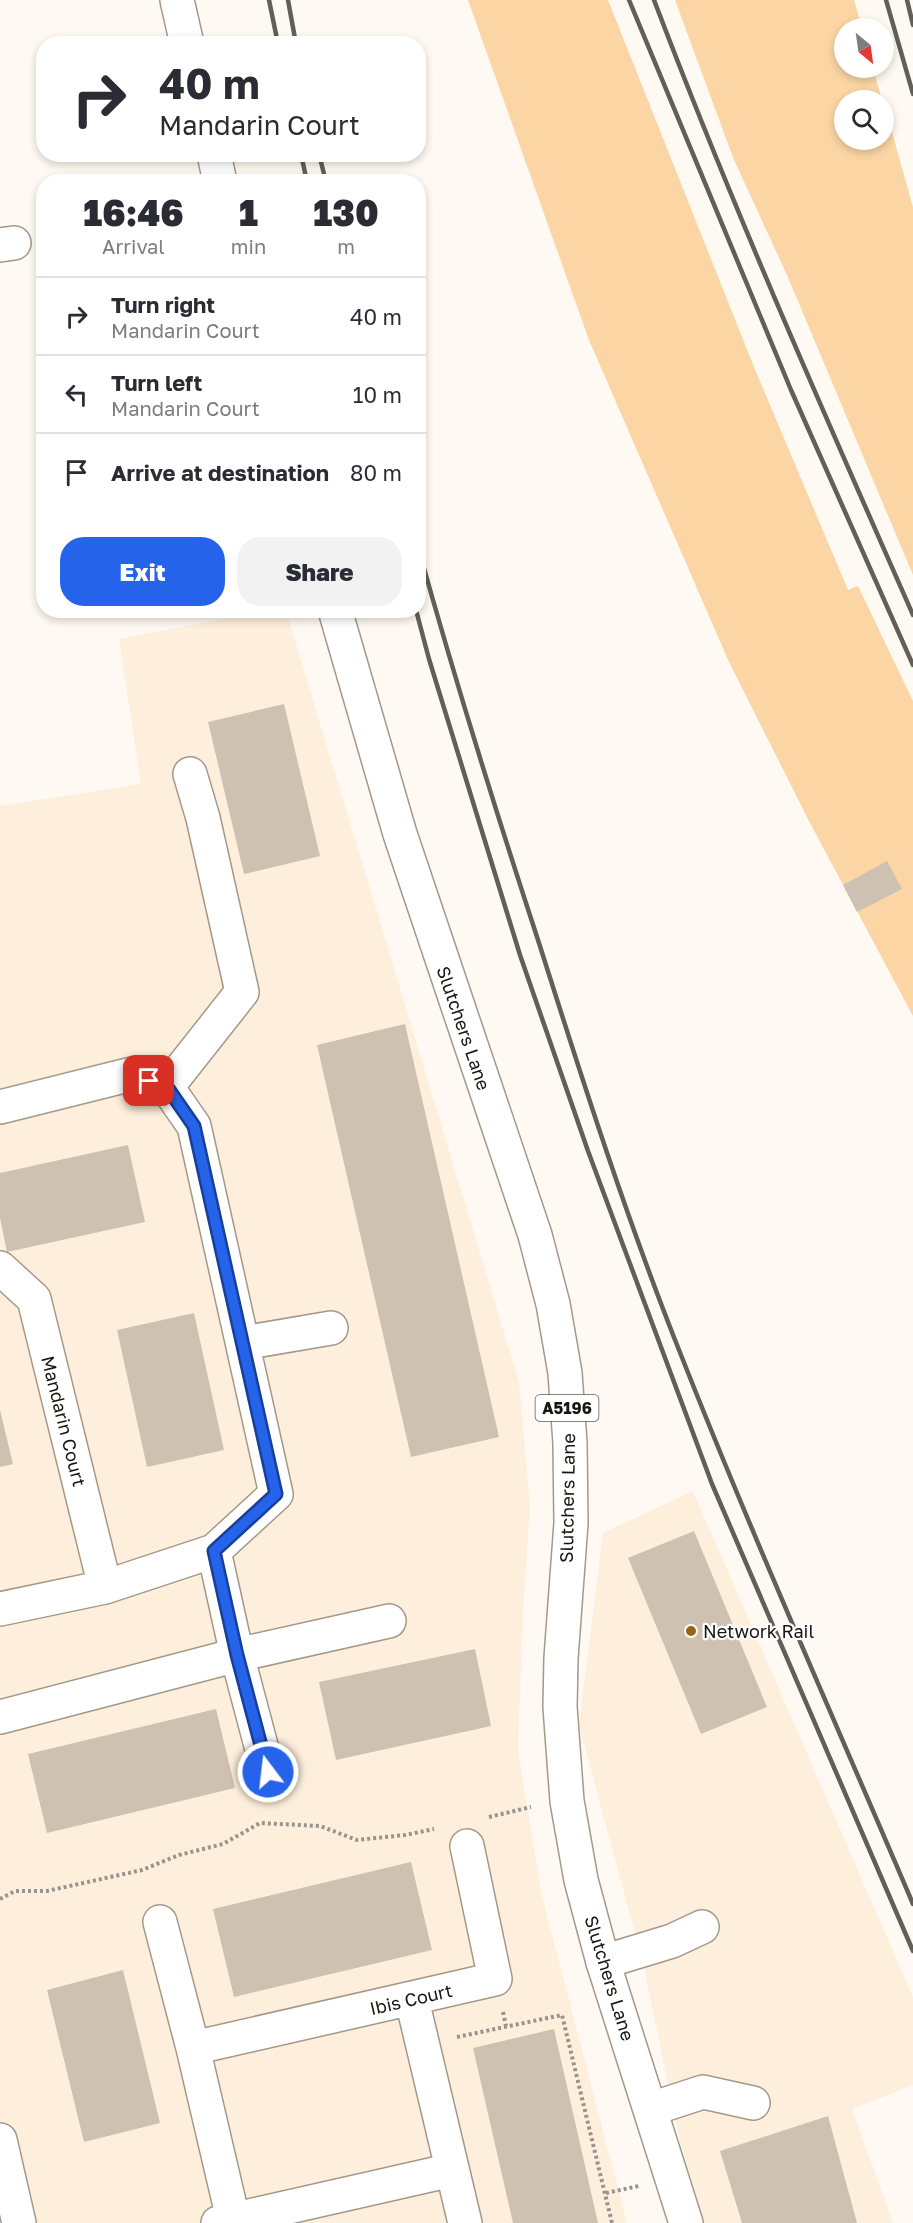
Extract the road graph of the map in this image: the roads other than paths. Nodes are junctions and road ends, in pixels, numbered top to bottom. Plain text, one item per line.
1 (177, 0) edge
2 (186, 36) edge
3 (337, 618) edge
4 (190, 774) dead end
5 (167, 1087) junction
6 (0, 1107) edge
7 (0, 1268) edge
8 (331, 1328) dead end
9 (243, 1343) junction
10 (214, 1551) junction
11 (105, 1587) junction
12 (0, 1609) edge
13 (389, 1621) dead end
14 (237, 1655) junction
15 (0, 1717) edge
16 (268, 1772) dead end
17 (467, 1846) dead end
18 (160, 1922) dead end
19 (702, 1927) dead end
20 (603, 1962) junction
21 (412, 2000) junction
22 (193, 2048) junction
23 (753, 2103) dead end
24 (651, 2109) junction
25 (0, 2140) edge
26 (452, 2170) junction
27 (228, 2222) edge
28 (20, 2223) edge
29 (465, 2223) edge
30 (686, 2223) edge

1 - 2 main road
3 - 20 main road, Slutchers Lane / A5196
4 - 5 main road
5 - 6 main road
5 - 9 main road
7 - 11 main road, Mandarin Court
8 - 9 main road
9 - 10 main road
10 - 11 main road
10 - 14 main road
11 - 12 main road
13 - 14 main road
14 - 15 main road
14 - 16 main road
17 - 21 main road, Ibis Court
18 - 22 main road
19 - 20 main road
20 - 24 main road, Slutchers Lane / A5196
21 - 22 main road, Ibis Court
21 - 26 main road
22 - 27 main road
23 - 24 main road
24 - 30 main road, Slutchers Lane / A5196
25 - 28 main road
26 - 27 main road
26 - 29 main road

